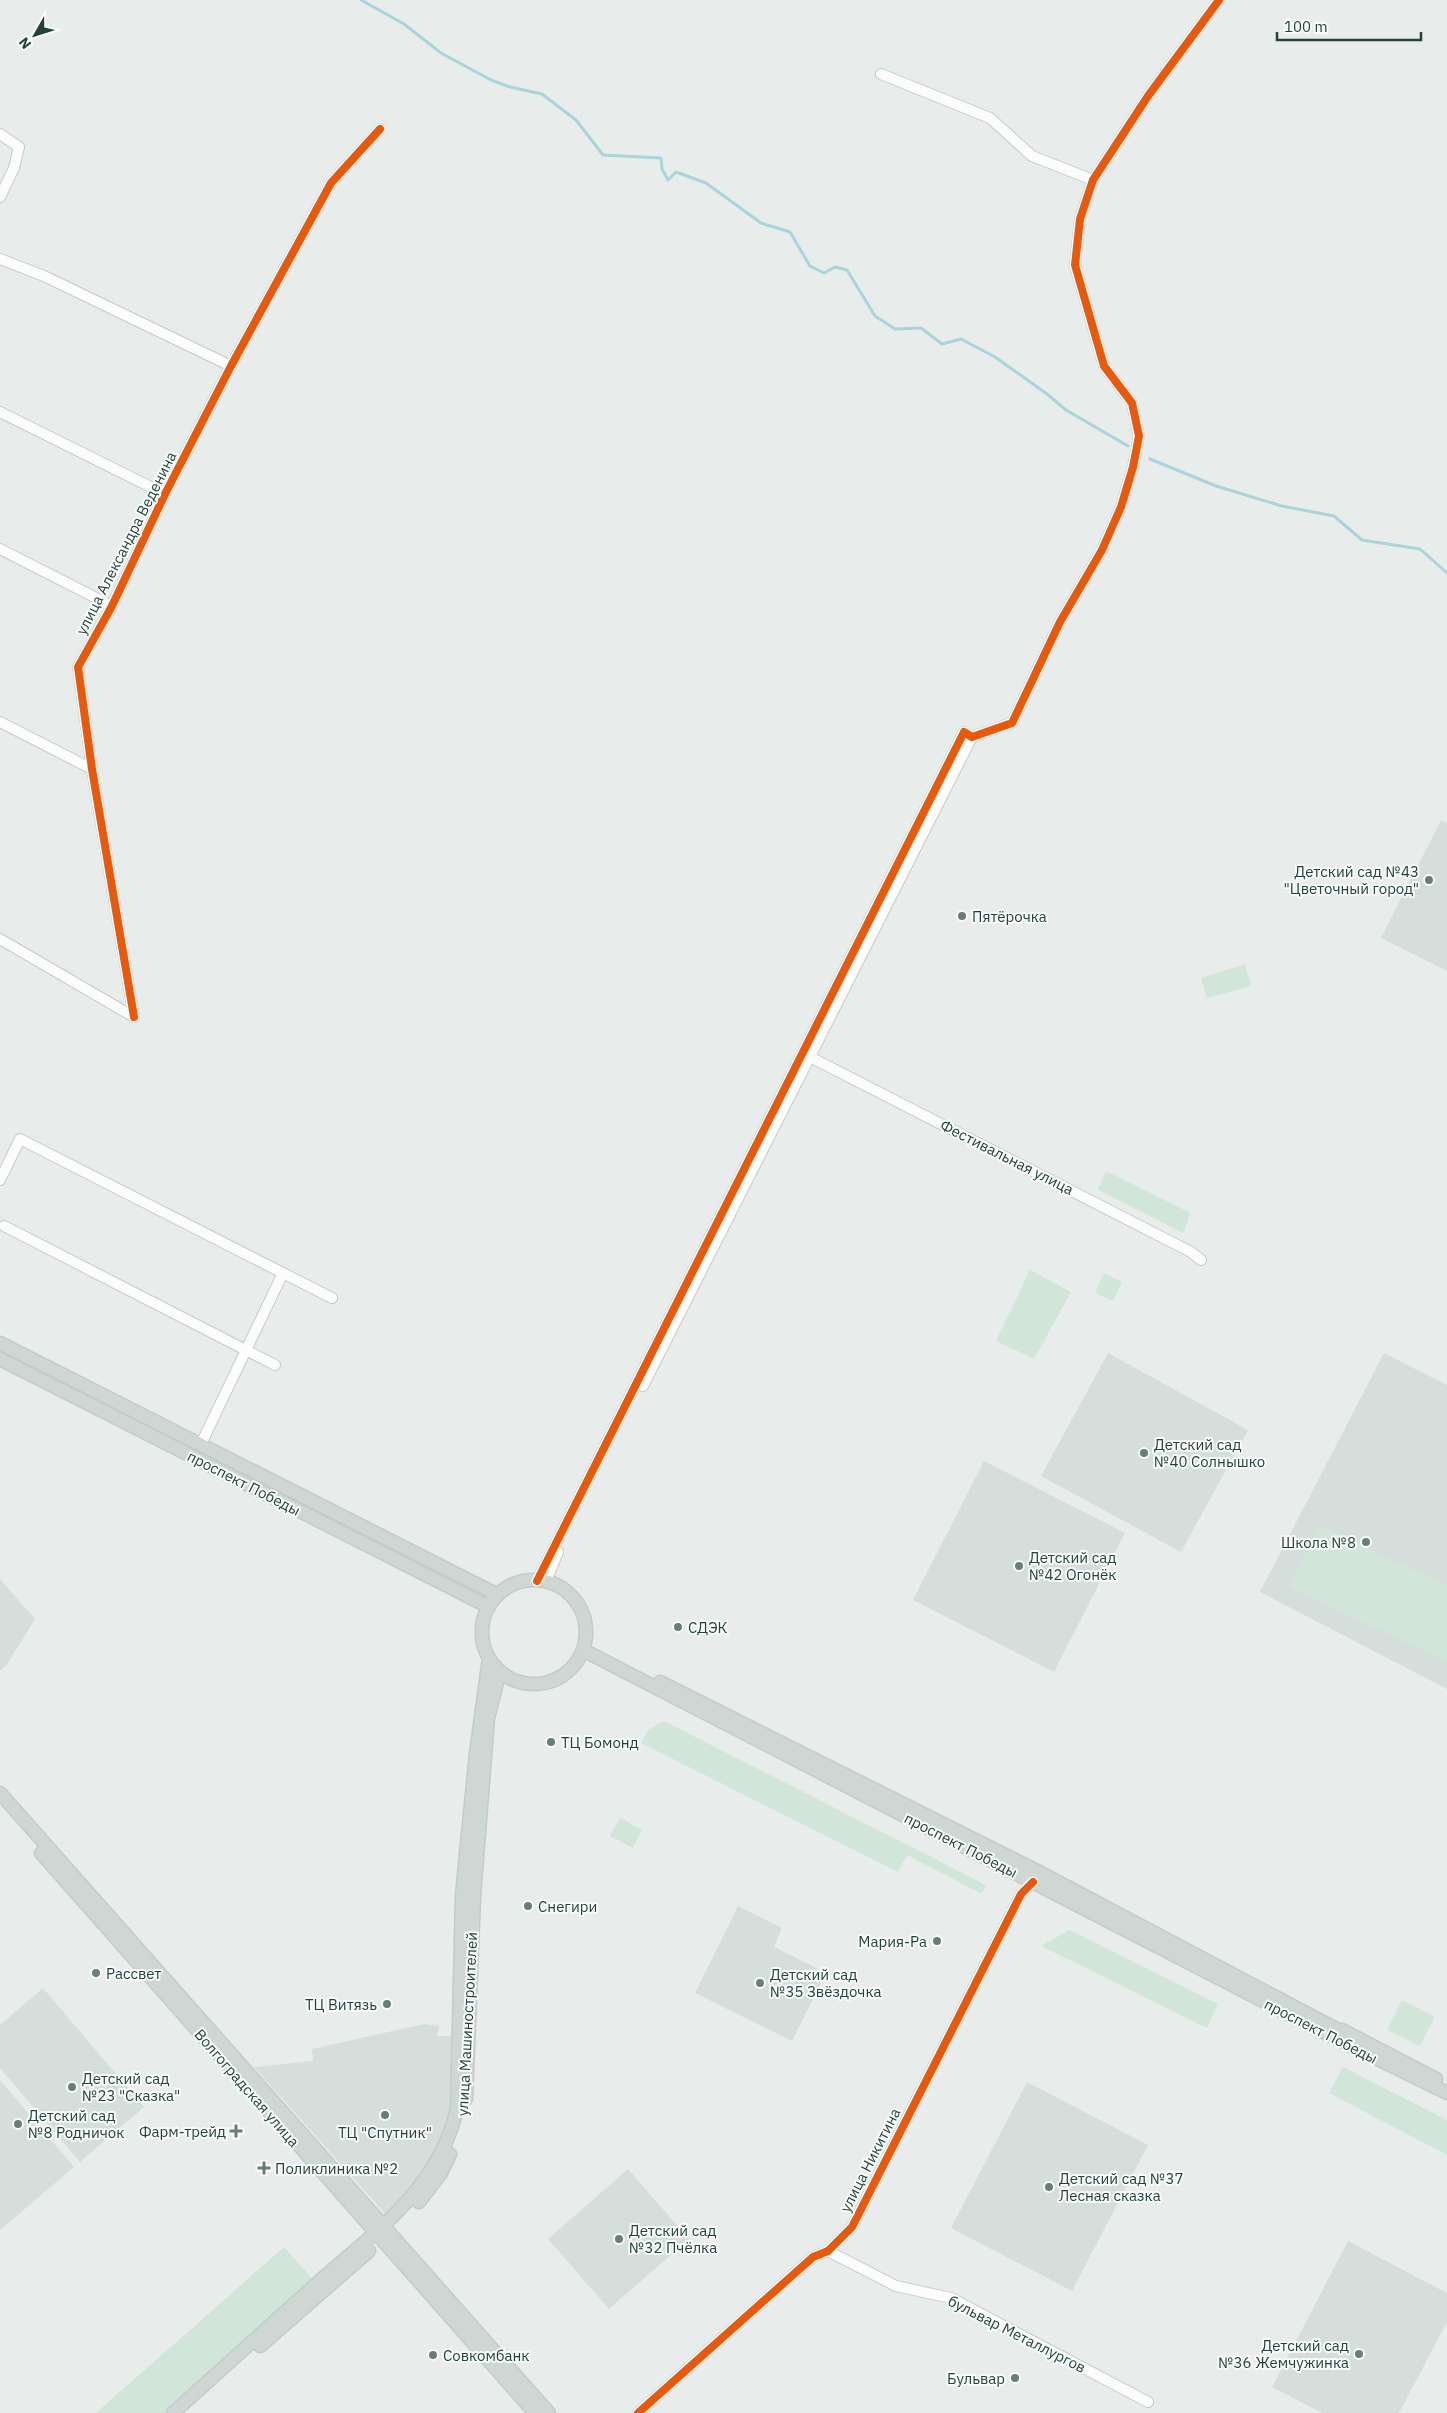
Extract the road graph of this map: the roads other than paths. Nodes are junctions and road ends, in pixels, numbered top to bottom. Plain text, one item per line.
1 (1219, 0) edge
2 (881, 74) dead end
3 (380, 129) dead end
4 (0, 134) edge
5 (1094, 180) junction
6 (0, 196) edge
7 (0, 259) edge
8 (231, 366) junction
9 (0, 412) edge
10 (166, 494) junction
11 (0, 549) edge
12 (112, 606) junction
13 (0, 722) edge
14 (972, 737) junction
15 (92, 770) junction
16 (0, 939) edge
17 (810, 1057) junction
18 (0, 1180) edge
19 (1, 1228) edge
20 (1201, 1260) dead end
21 (283, 1273) junction
22 (332, 1298) dead end
23 (0, 1343) edge
24 (246, 1350) junction
25 (0, 1359) edge
26 (275, 1365) dead end
27 (201, 1444) junction
28 (541, 1581) junction
29 (498, 1595) junction
30 (489, 1607) junction
31 (584, 1647) junction
32 (489, 1658) junction
33 (500, 1671) junction
34 (0, 1793) edge
35 (0, 1806) edge
36 (1033, 1882) junction
37 (1447, 2085) edge
38 (1447, 2093) edge
39 (383, 2233) junction
40 (828, 2251) junction
41 (1148, 2402) dead end
42 (173, 2413) edge
43 (186, 2413) edge
44 (535, 2413) edge
45 (549, 2413) edge
46 (638, 2413) edge

1 - 5 street
2 - 5 street
3 - 8 street, улица Александра Веденина
4 - 6 street
5 - 14 street
7 - 8 street
8 - 10 street, улица Александра Веденина
9 - 10 street
10 - 12 street, улица Александра Веденина
11 - 12 street
12 - 15 street, улица Александра Веденина
13 - 15 street
14 - 17 street
14 - 28 street
15 - 16 street, улица Александра Веденина
17 - 20 street, Фестивальная улица
17 - 28 street
18 - 21 street
19 - 24 street
21 - 22 street
21 - 24 street
23 - 27 main road
24 - 26 street
24 - 27 street
25 - 30 main road, проспект Победы
27 - 29 main road
28 - 29 main road
28 - 31 main road
29 - 30 main road
30 - 32 main road
31 - 33 main road
31 - 36 main road, проспект Победы
31 - 37 main road
32 - 33 main road
32 - 39 main road
33 - 39 main road, улица Машиностроителей
34 - 39 main road
35 - 39 main road, Волгоградская улица
36 - 38 main road, проспект Победы
36 - 40 street, улица Никитина
39 - 42 main road
39 - 43 main road, улица Машиностроителей
39 - 44 main road, Волгоградская улица
39 - 45 main road
40 - 41 street, бульвар Металлургов
40 - 46 street, улица Никитина

